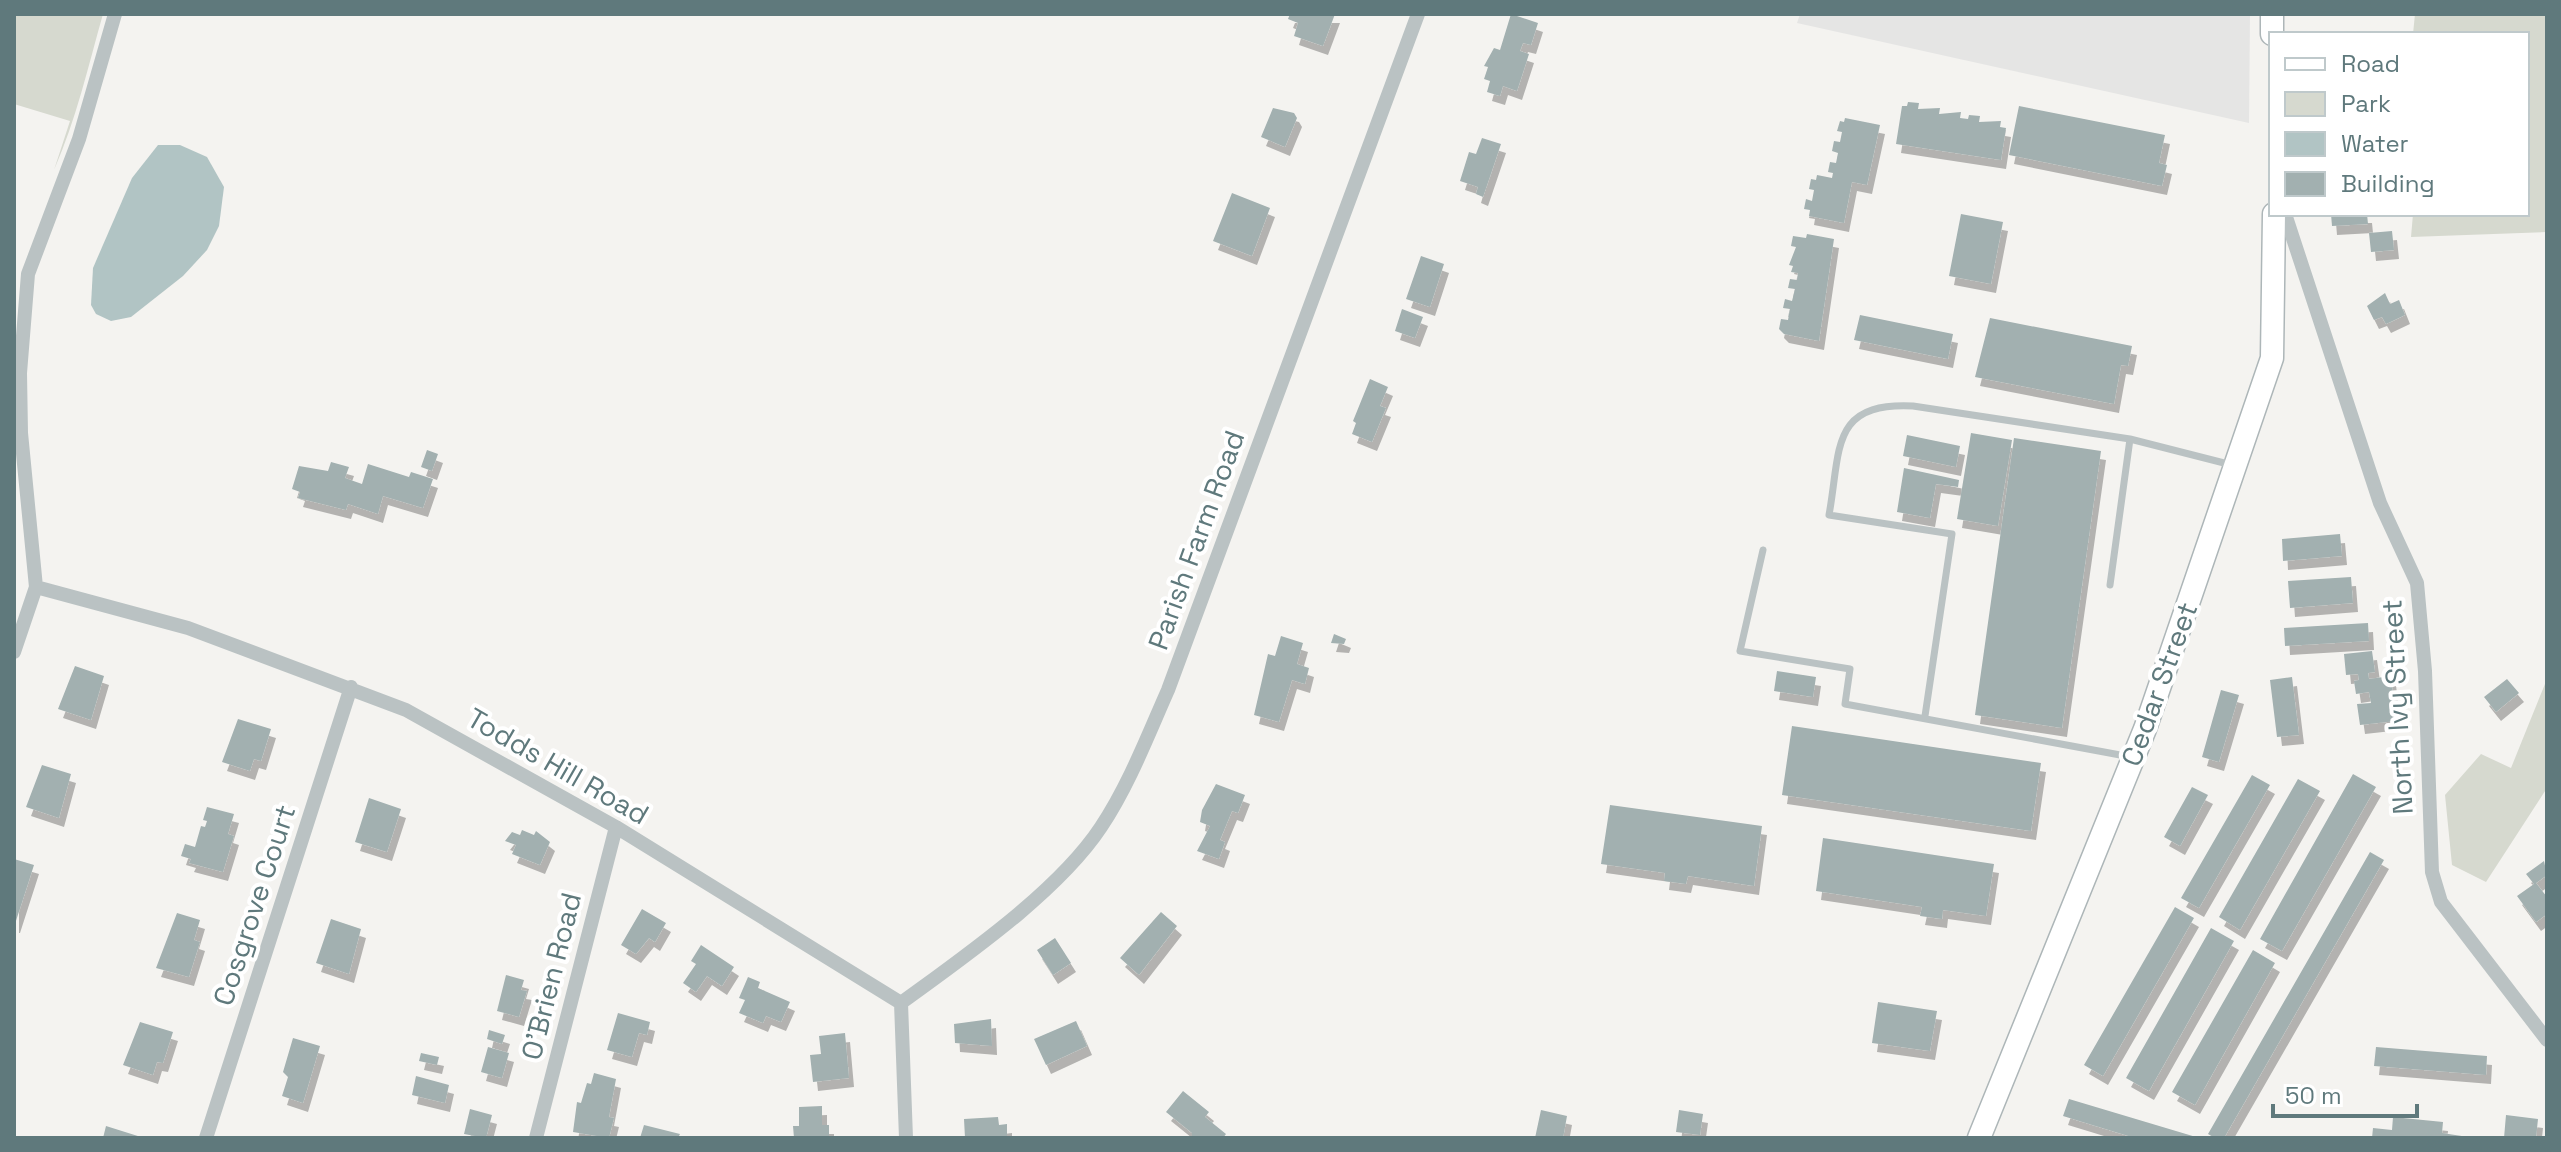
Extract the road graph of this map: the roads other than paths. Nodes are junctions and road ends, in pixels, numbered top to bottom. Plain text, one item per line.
1 (115, 14) edge
2 (1418, 14) edge
3 (2274, 216) edge
4 (2286, 216) edge
5 (21, 272) edge
6 (2130, 439) junction
7 (2235, 466) junction
8 (1763, 550) dead end
9 (2110, 585) dead end
10 (36, 587) junction
11 (14, 652) edge
12 (351, 687) junction
13 (1925, 716) junction
14 (2134, 757) junction
15 (616, 827) junction
16 (901, 1003) junction
17 (2547, 1040) edge
18 (206, 1138) edge
19 (536, 1138) edge
20 (906, 1138) edge
21 (1979, 1138) edge

1 - 5 street
2 - 16 street, Parish Farm Road
3 - 7 main road, Cedar Street
4 - 17 street, North Ivy Street
5 - 10 street
6 - 7 lane
6 - 9 lane
6 - 13 lane
7 - 14 main road, Cedar Street
8 - 13 lane
10 - 11 street
10 - 12 street, Todds Hill Road
12 - 15 street, Todds Hill Road
12 - 18 street, Cosgrove Court
13 - 14 lane
14 - 21 main road, Cedar Street
15 - 16 street, Todds Hill Road
15 - 19 street, O'Brien Road
16 - 20 street

